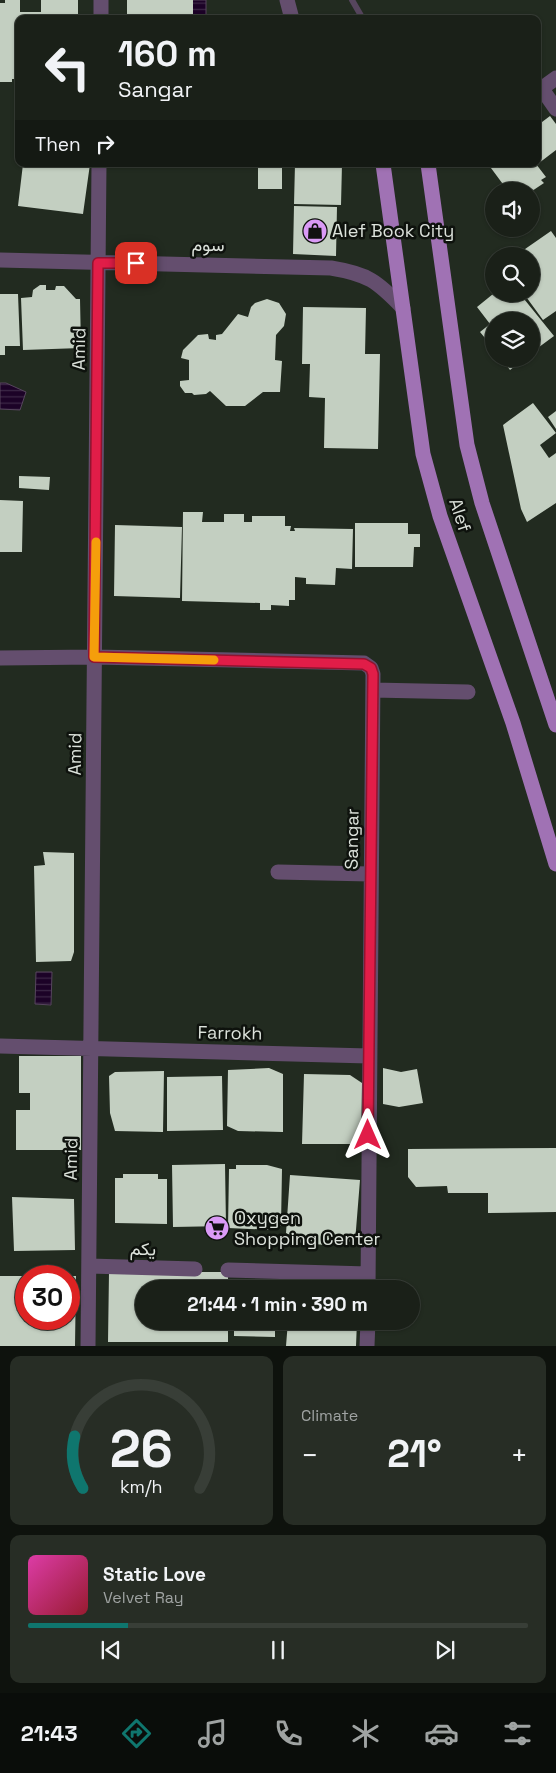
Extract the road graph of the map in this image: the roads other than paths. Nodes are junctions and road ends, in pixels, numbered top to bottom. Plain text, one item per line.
1 (101, 0) edge
2 (287, 0) edge
3 (101, 15) edge
4 (291, 15) edge
5 (556, 78) edge
6 (541, 89) edge
7 (541, 91) edge
8 (556, 109) edge
9 (99, 167) edge
10 (383, 167) edge
11 (428, 167) edge
12 (0, 260) edge
13 (98, 263) junction
14 (403, 308) junction
15 (94, 657) junction
16 (0, 658) edge
17 (373, 690) junction
18 (468, 692) dead end
19 (556, 725) edge
20 (556, 864) edge
21 (278, 872) dead end
22 (370, 874) junction
23 (0, 1046) edge
24 (91, 1049) junction
25 (369, 1056) junction
26 (89, 1266) junction
27 (195, 1269) dead end
28 (228, 1270) dead end
29 (345, 1280) edge
30 (368, 1280) edge
31 (368, 1330) edge
32 (88, 1346) edge
33 (368, 1346) edge

1 - 3 street
2 - 4 street
5 - 6 street
7 - 8 street
9 - 13 street, Amid
10 - 14 main road, Alef
11 - 19 main road, Alef
12 - 13 street, سوم
13 - 14 street, سوم
13 - 15 street, Amid
14 - 20 main road, Alef
15 - 16 street
15 - 17 street, Sangar
15 - 24 street, Amid
17 - 18 street
17 - 22 street, Sangar
21 - 22 street
22 - 25 street, Sangar
23 - 24 street
24 - 25 street, Farrokh
24 - 26 street, Amid
25 - 30 street, Sangar
26 - 27 street, یکم
26 - 32 street, Amid
28 - 29 street
31 - 33 street

